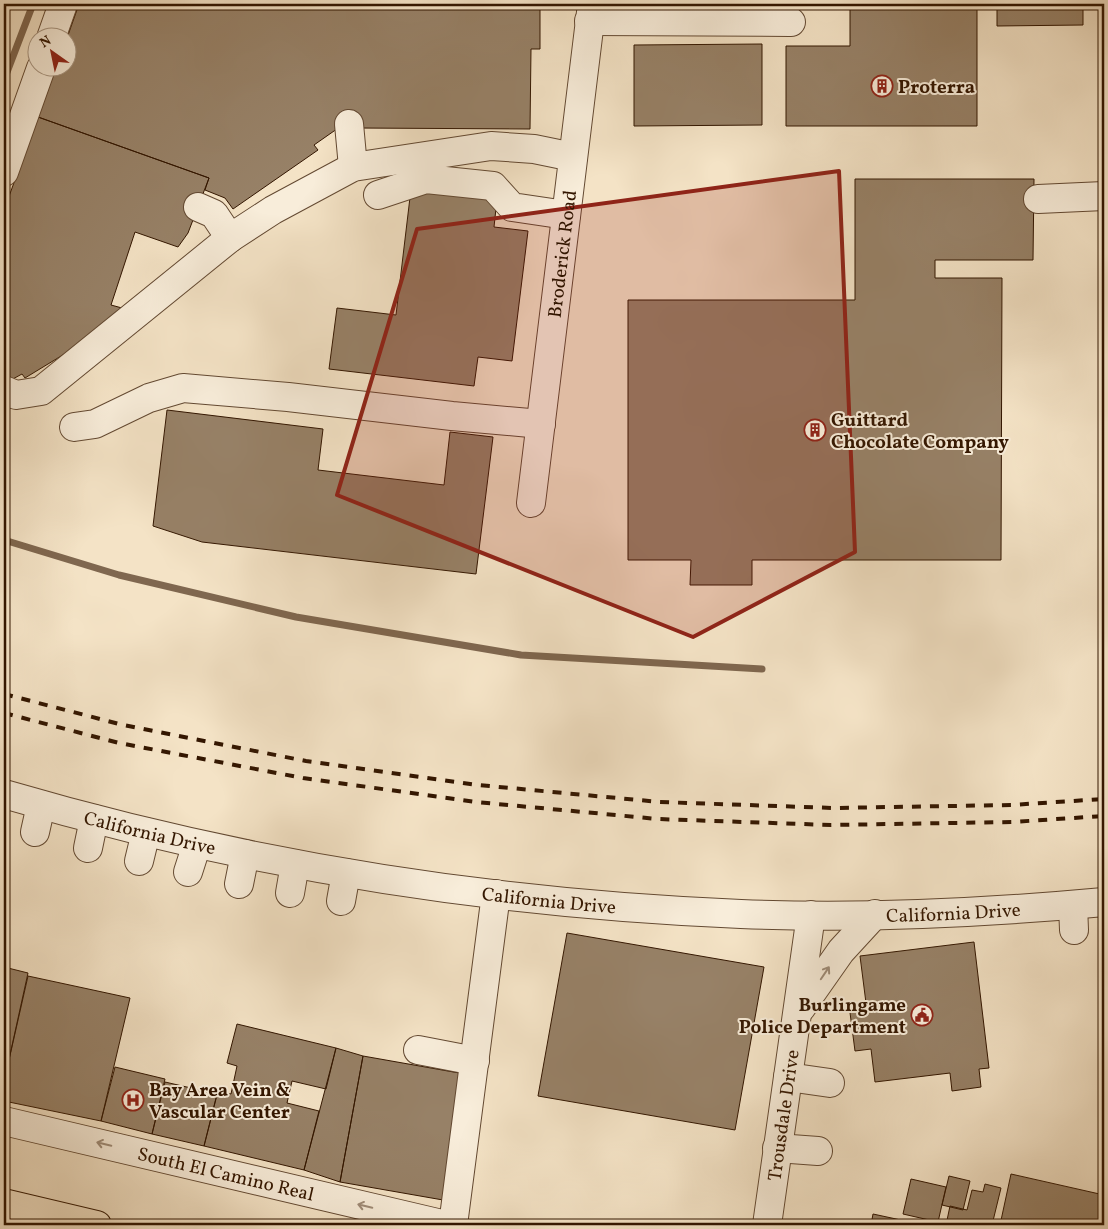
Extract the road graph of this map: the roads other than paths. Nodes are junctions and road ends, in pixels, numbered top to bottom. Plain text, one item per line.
1 (63, 4) edge
2 (590, 12) edge
3 (791, 22) dead end
4 (55, 28) edge
5 (37, 78) edge
6 (348, 124) dead end
7 (573, 157) junction
8 (353, 167) junction
9 (4, 172) edge
10 (378, 195) dead end
11 (1104, 196) edge
12 (1038, 199) dead end
13 (198, 207) dead end
14 (566, 215) junction
15 (230, 238) junction
16 (4, 390) edge
17 (541, 424) junction
18 (74, 427) dead end
19 (531, 503) dead end
20 (4, 794) edge
21 (41, 805) junction
22 (94, 819) junction
23 (35, 832) dead end
24 (146, 832) junction
25 (197, 844) junction
26 (88, 848) dead end
27 (245, 854) junction
28 (139, 861) dead end
29 (296, 864) junction
30 (188, 872) dead end
31 (346, 872) junction
32 (239, 884) dead end
33 (290, 893) dead end
34 (496, 894) junction
35 (341, 901) dead end
36 (1104, 902) edge
37 (875, 914) junction
38 (812, 915) junction
39 (798, 1013) junction
40 (418, 1050) dead end
41 (475, 1061) junction
42 (788, 1077) junction
43 (830, 1083) dead end
44 (4, 1121) edge
45 (777, 1148) junction
46 (818, 1151) dead end
47 (4, 1203) edge
48 (97, 1225) edge
49 (446, 1225) edge
50 (453, 1225) edge
51 (767, 1225) edge

1 - 4 street
2 - 3 street
2 - 7 street, Broderick Road
5 - 9 street
6 - 8 street
7 - 8 street
7 - 14 street, Broderick Road
8 - 15 street
10 - 14 street
11 - 12 street
13 - 15 street
14 - 17 street, Broderick Road
15 - 16 street
17 - 18 street
17 - 19 street, Broderick Road
20 - 21 street, California Drive
21 - 22 street, California Drive
21 - 23 street
22 - 24 street, California Drive
22 - 26 street
24 - 25 street, California Drive
24 - 28 street
25 - 27 street, California Drive
25 - 30 street
27 - 29 street, California Drive
27 - 32 street
29 - 31 street, California Drive
29 - 33 street
31 - 34 street, California Drive
31 - 35 street
34 - 38 street, California Drive
34 - 41 street
36 - 37 street, California Drive
37 - 38 street, California Drive
39 -> 37 street
38 - 39 street, Trousdale Drive
39 - 42 street, Trousdale Drive
40 - 41 street
41 - 50 street
42 - 43 street
42 - 45 street, Trousdale Drive
49 -> 44 street, South El Camino Real
45 - 46 street
45 - 51 street, Trousdale Drive
47 - 48 main road

